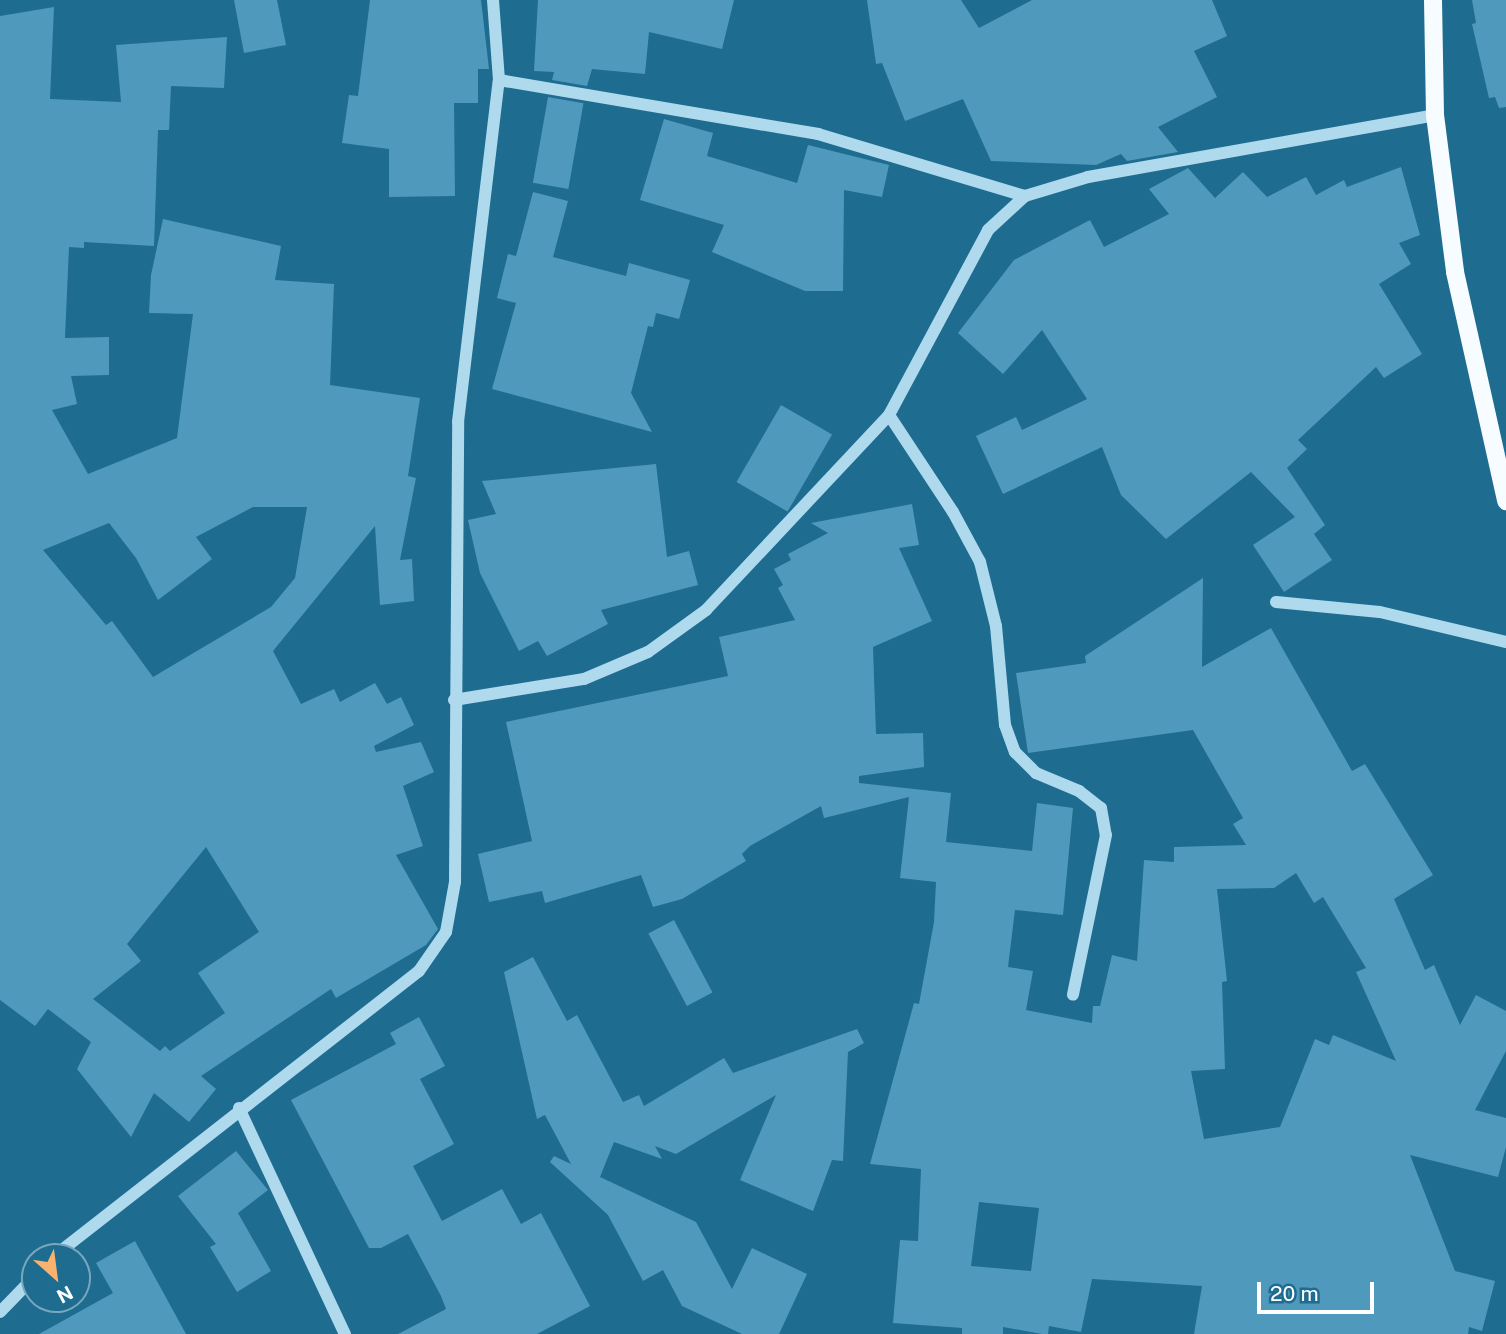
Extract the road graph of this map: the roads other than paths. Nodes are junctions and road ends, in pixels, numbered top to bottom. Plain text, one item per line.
1 (493, 0) edge
2 (1433, 0) edge
3 (499, 80) junction
4 (1435, 115) junction
5 (1025, 196) junction
6 (889, 415) junction
7 (1506, 501) edge
8 (1276, 602) dead end
9 (1506, 642) edge
10 (454, 700) junction
11 (1073, 995) dead end
12 (239, 1108) junction
13 (70, 1243) edge
14 (21, 1290) edge
15 (0, 1312) edge
16 (345, 1334) edge

1 - 3 street
2 - 4 main road
3 - 5 street
3 - 10 street
4 - 5 street
4 - 7 main road
5 - 6 street
6 - 10 street
6 - 11 street
8 - 9 street
10 - 12 street
12 - 13 street
12 - 16 street
14 - 15 street

